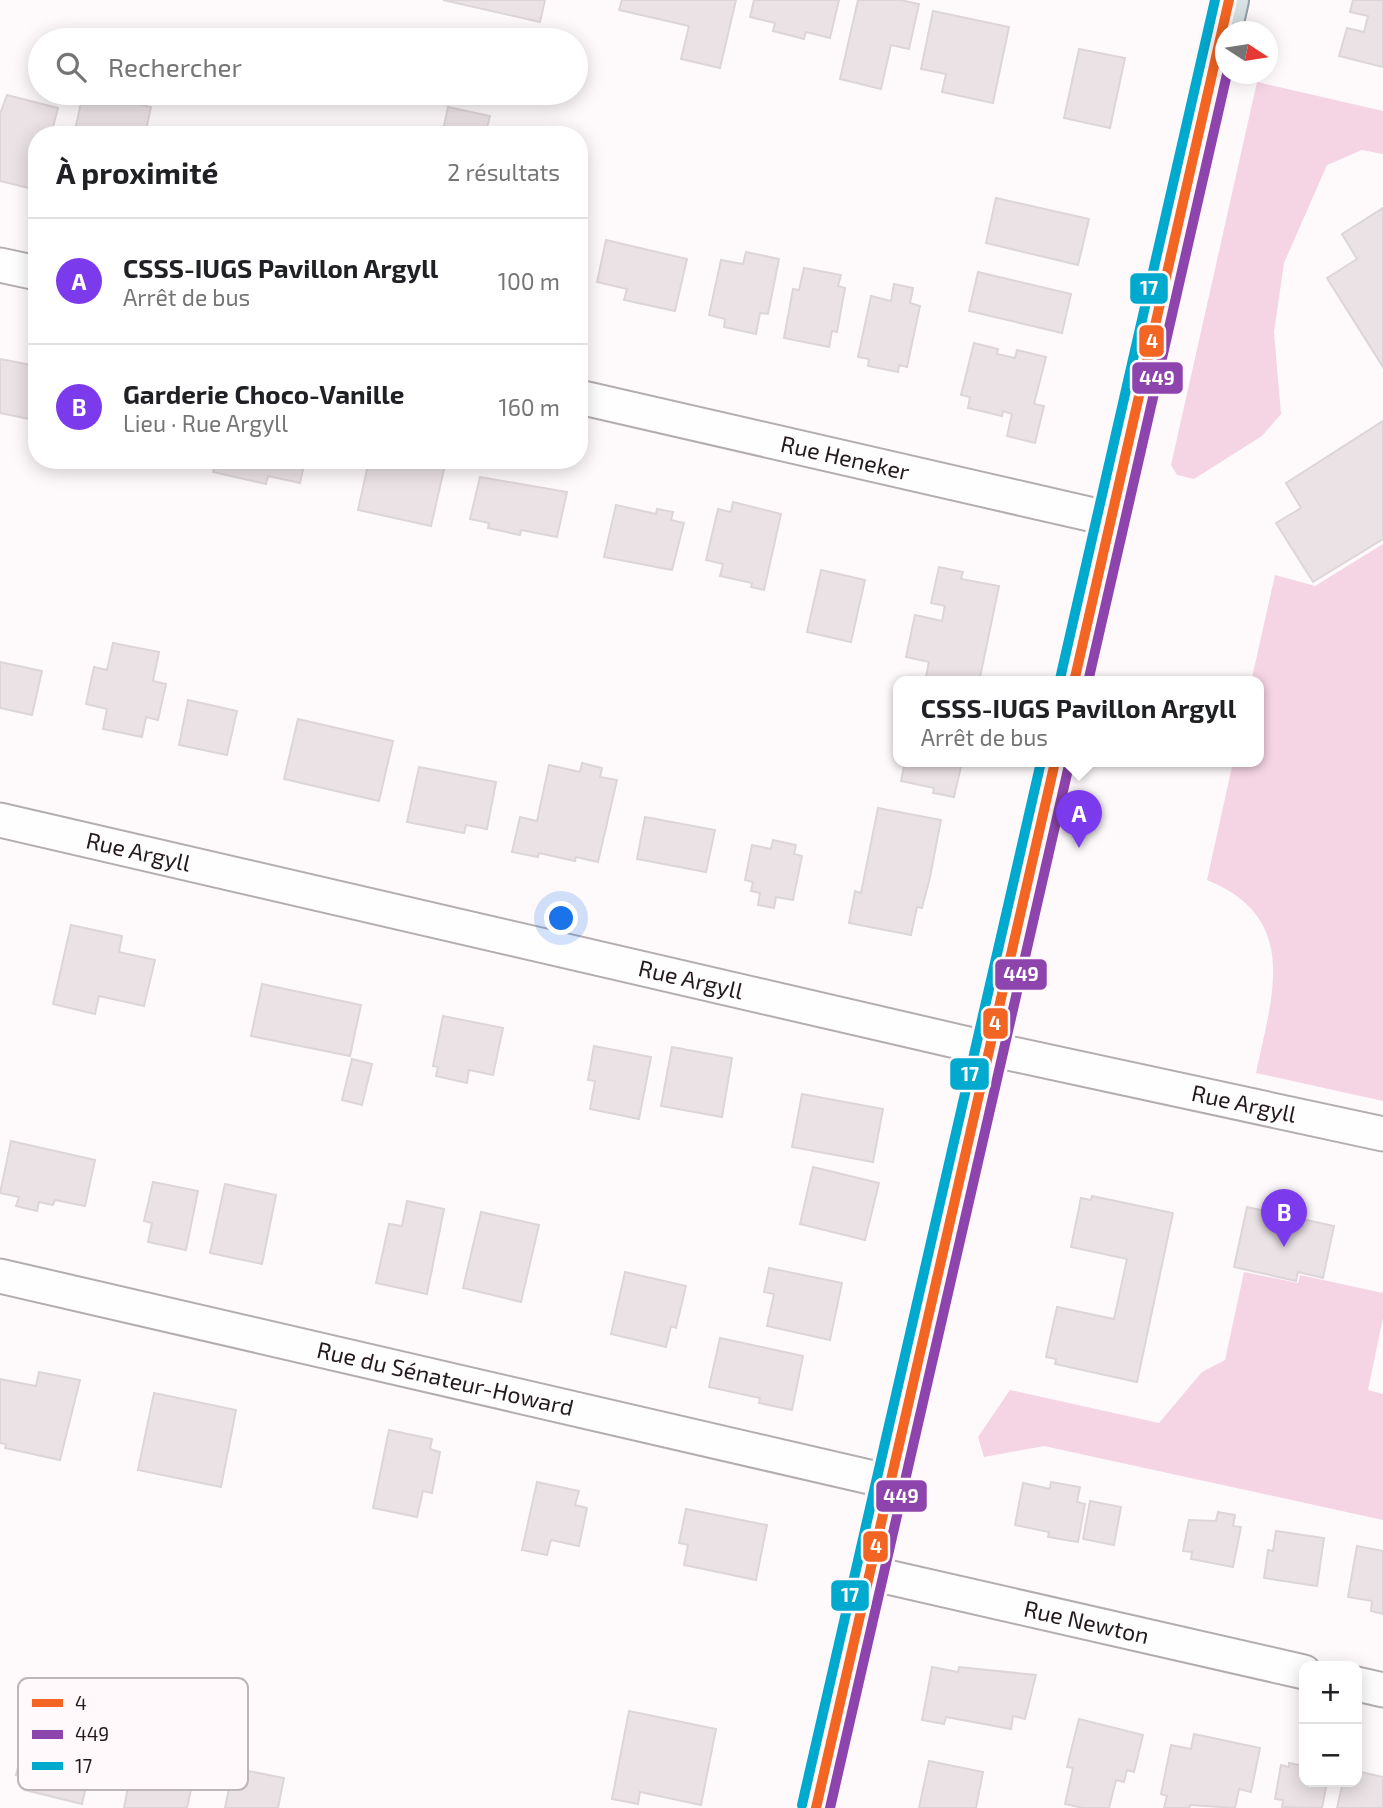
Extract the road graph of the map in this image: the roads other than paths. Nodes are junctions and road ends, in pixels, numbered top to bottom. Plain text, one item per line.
1 (1229, 0) edge
2 (0, 265) edge
3 (28, 272) edge
4 (588, 399) edge
5 (1111, 519) junction
6 (1075, 676) edge
7 (1054, 767) edge
8 (0, 820) edge
9 (990, 1049) junction
10 (1383, 1135) edge
11 (0, 1276) edge
12 (891, 1482) junction
13 (870, 1573) junction
14 (1299, 1671) edge
15 (1362, 1685) edge
16 (1383, 1689) edge
17 (817, 1808) edge

1 - 5 main road
2 - 3 street
4 - 5 street, Rue Heneker
5 - 6 main road
7 - 9 main road
8 - 9 street, Rue Argyll
9 - 10 street, Rue Argyll
9 - 12 main road
11 - 12 street, Rue du Sénateur-Howard
12 - 13 main road
13 - 14 street, Rue Newton
13 - 17 main road
15 - 16 street

